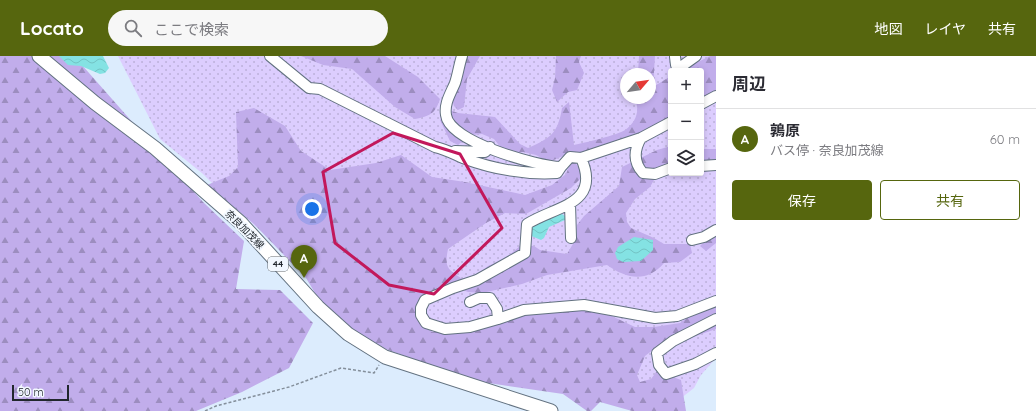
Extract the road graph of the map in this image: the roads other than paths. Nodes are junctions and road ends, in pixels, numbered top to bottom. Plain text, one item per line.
1 (39, 56) edge
2 (270, 56) edge
3 (462, 56) edge
4 (675, 56) edge
5 (696, 56) edge
6 (716, 96) edge
7 (704, 102) edge
8 (668, 124) edge
9 (641, 138) junction
10 (490, 147) junction
11 (449, 150) junction
12 (509, 156) junction
13 (581, 158) junction
14 (716, 165) edge
15 (704, 166) edge
16 (561, 167) junction
17 (668, 169) edge
18 (517, 171) junction
19 (570, 204) junction
20 (716, 230) edge
21 (571, 238) dead end
22 (692, 240) dead end
23 (716, 301) edge
24 (470, 302) dead end
25 (498, 319) junction
26 (716, 319) edge
27 (716, 353) edge
28 (551, 411) edge

1 - 28 main road, 奈良加茂線 / 44
2 - 11 lane
3 - 10 lane
4 - 5 lane
6 - 7 lane
8 - 9 lane
9 - 13 lane
9 - 17 lane
10 - 11 lane
10 - 12 lane
11 - 18 lane
12 - 16 lane
12 - 18 lane
13 - 16 lane
13 - 19 lane
14 - 15 lane
16 - 18 lane
19 - 21 lane
19 - 25 lane
20 - 22 lane
23 - 25 lane
24 - 25 lane
26 - 27 lane

